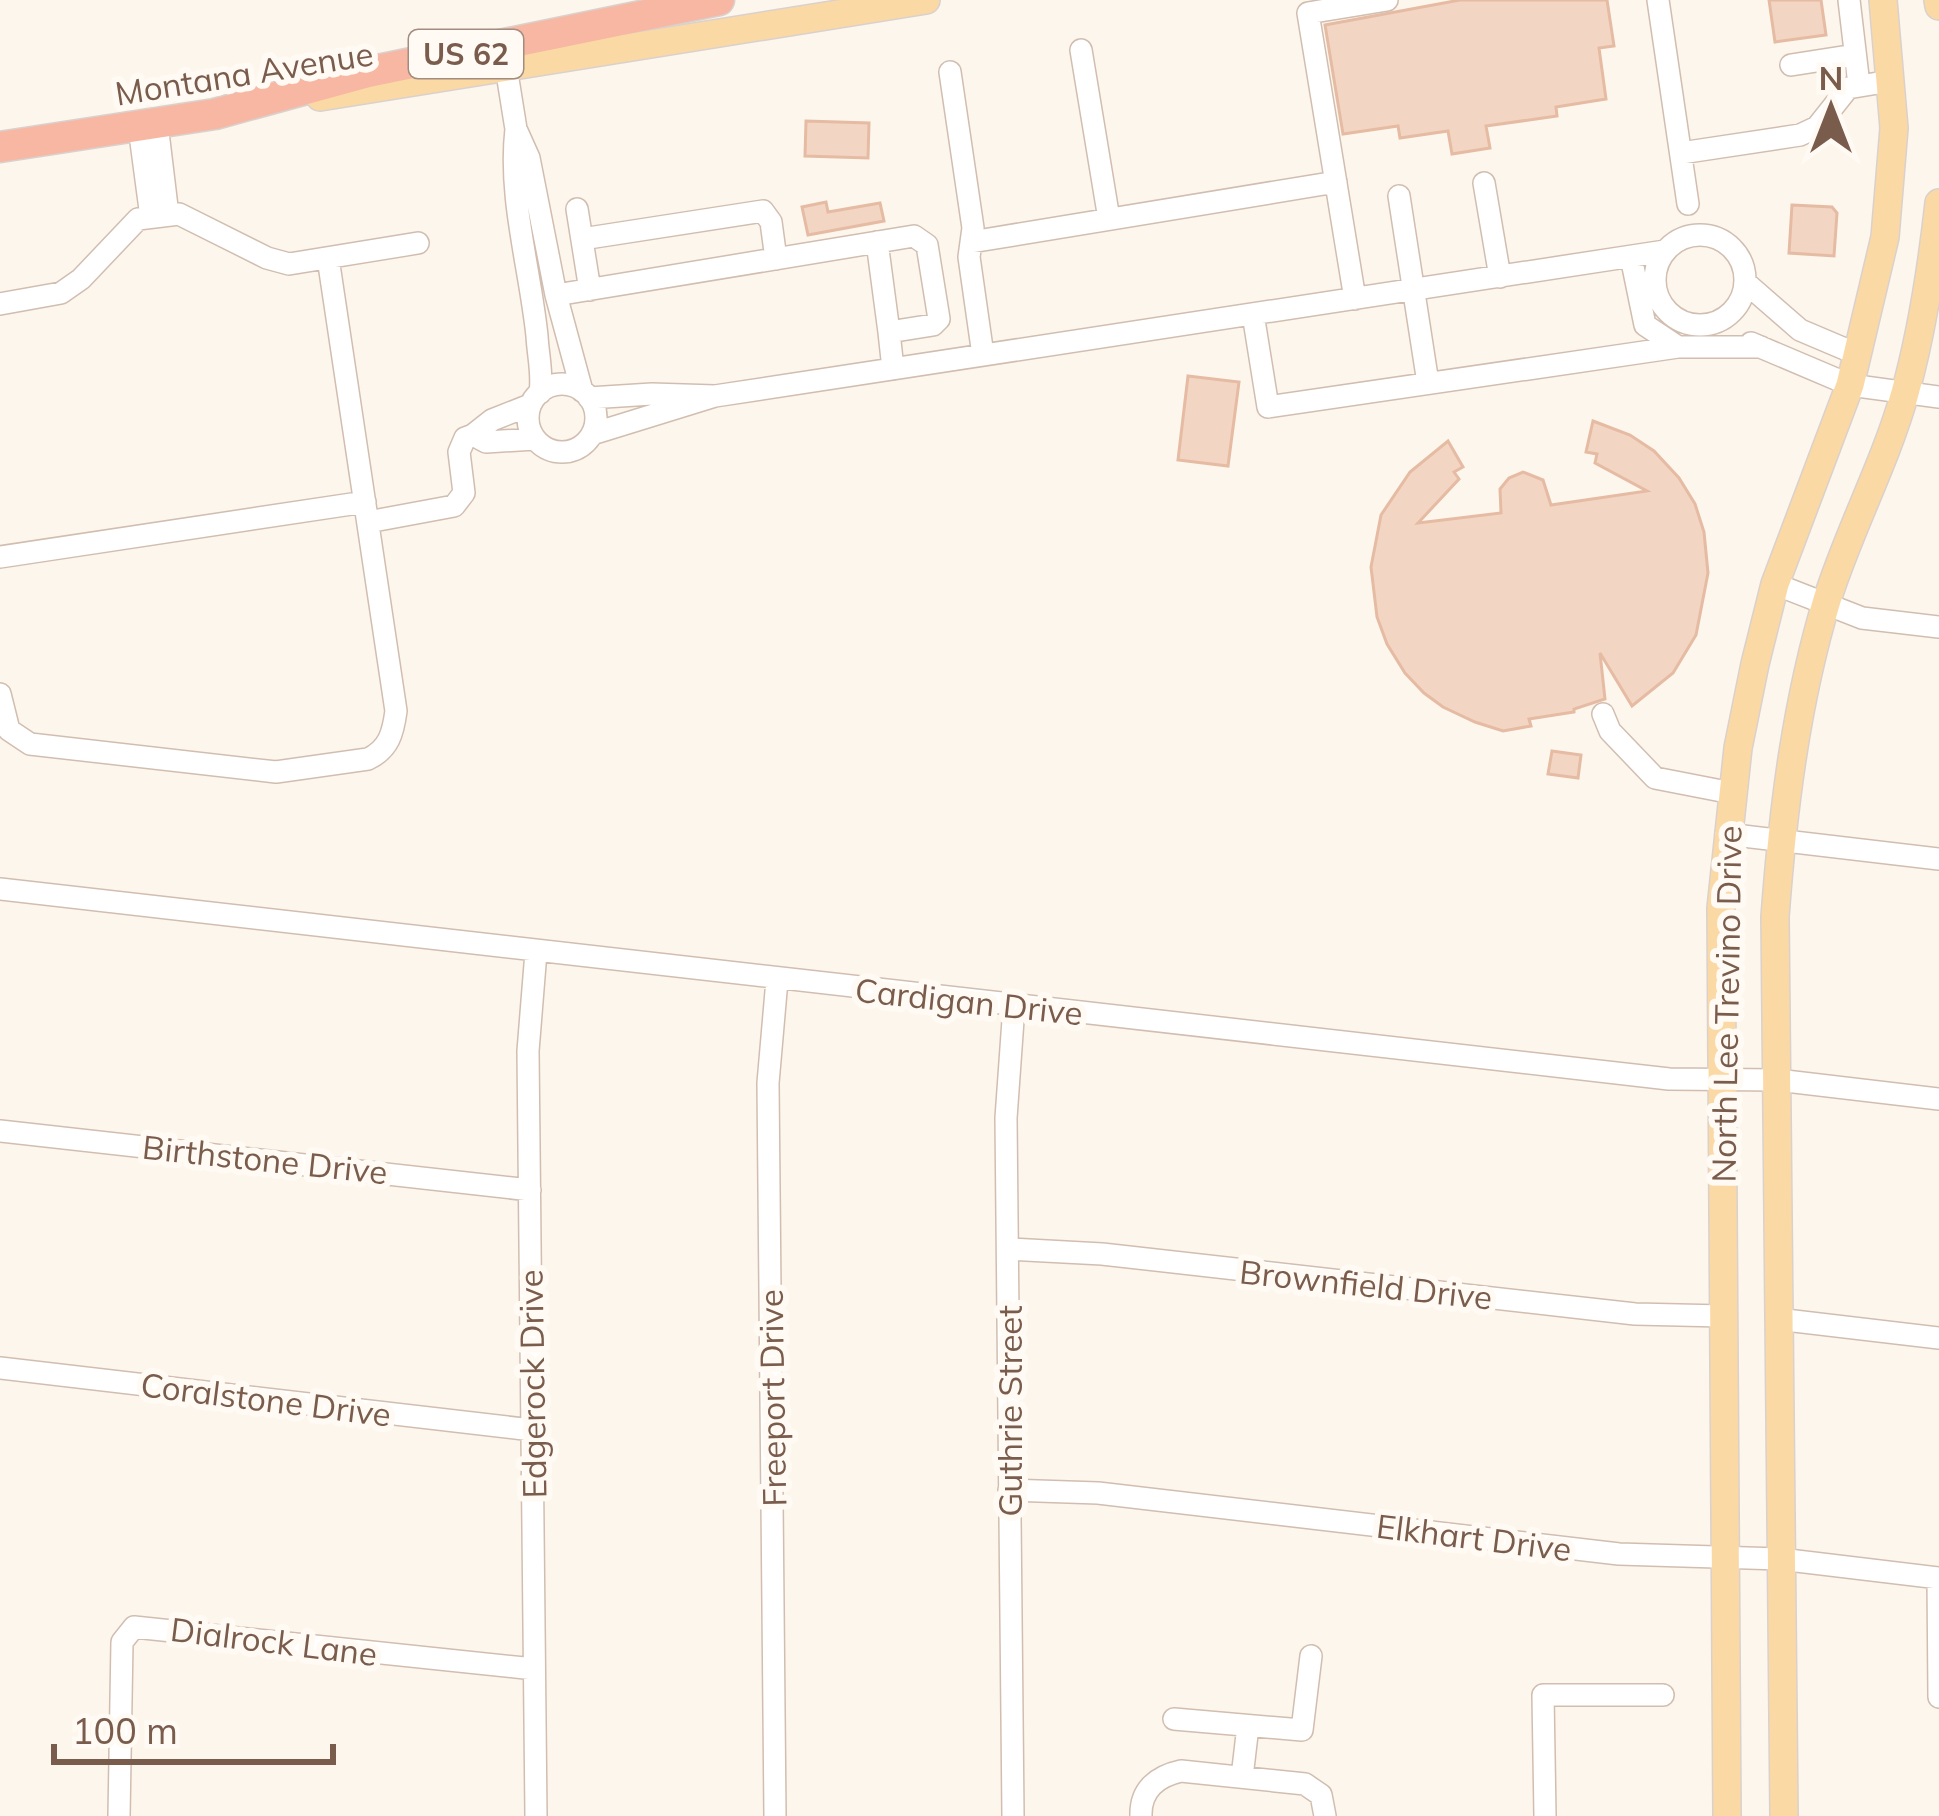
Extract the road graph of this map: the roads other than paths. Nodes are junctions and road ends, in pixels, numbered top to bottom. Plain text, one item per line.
1 (719, 0) edge
2 (926, 0) edge
3 (1387, 0) edge
4 (1658, 0) edge
5 (1849, 0) edge
6 (1884, 11) edge
7 (1852, 26) junction
8 (1082, 50) dead end
9 (1855, 55) junction
10 (1791, 64) dead end
11 (506, 67) junction
12 (950, 72) dead end
13 (1890, 81) junction
14 (1858, 85) junction
15 (215, 114) junction
16 (148, 125) junction
17 (516, 129) junction
18 (0, 147) edge
19 (1681, 153) junction
20 (1336, 182) junction
21 (1484, 183) dead end
22 (1399, 196) dead end
23 (1939, 203) edge
24 (1688, 204) junction
25 (577, 208) dead end
26 (160, 216) junction
27 (1109, 219) junction
28 (1715, 237) junction
29 (582, 238) junction
30 (877, 242) junction
31 (971, 242) junction
32 (418, 243) dead end
33 (1673, 246) junction
34 (1631, 256) junction
35 (328, 258) junction
36 (776, 259) junction
37 (1500, 277) junction
38 (1746, 283) junction
39 (590, 290) junction
40 (1414, 290) junction
41 (556, 295) junction
42 (1355, 299) junction
43 (0, 304) edge
44 (1253, 314) junction
45 (1708, 326) junction
46 (889, 332) junction
47 (1678, 347) junction
48 (1761, 347) junction
49 (1859, 355) junction
50 (983, 356) junction
51 (893, 369) junction
52 (1428, 383) junction
53 (1850, 385) junction
54 (1905, 393) junction
55 (586, 395) junction
56 (715, 396) junction
57 (1939, 397) edge
58 (535, 399) junction
59 (592, 434) junction
60 (472, 435) junction
61 (535, 439) junction
62 (367, 512) junction
63 (0, 557) edge
64 (1775, 584) junction
65 (1827, 602) junction
66 (1939, 627) edge
67 (0, 694) edge
68 (1603, 714) dead end
69 (1732, 793) junction
70 (1726, 834) junction
71 (1781, 840) junction
72 (1939, 859) edge
73 (0, 889) edge
74 (536, 952) junction
75 (777, 980) junction
76 (1014, 1006) junction
77 (1722, 1080) junction
78 (1777, 1081) junction
79 (1939, 1099) edge
80 (0, 1131) edge
81 (530, 1190) junction
82 (1009, 1249) junction
83 (1723, 1316) junction
84 (1778, 1319) junction
85 (1939, 1338) edge
86 (0, 1368) edge
87 (532, 1430) junction
88 (1010, 1490) junction
89 (1726, 1556) junction
90 (1780, 1558) junction
91 (1938, 1578) edge
92 (1311, 1655) dead end
93 (535, 1669) junction
94 (1663, 1695) dead end
95 (1939, 1697) edge
96 (1174, 1719) dead end
97 (1248, 1726) junction
98 (1241, 1777) junction
99 (119, 1816) edge
100 (536, 1816) edge
101 (776, 1816) edge
102 (1012, 1816) edge
103 (1141, 1816) edge
104 (1325, 1816) edge
105 (1545, 1816) edge
106 (1727, 1816) edge
107 (1784, 1816) edge

1 - 15 highway, US 62
2 - 11 main road, Montana Avenue
3 - 20 street
4 - 19 street
5 - 7 street
6 - 7 street
6 - 13 main road, North Lee Trevino Drive
7 - 9 street
8 - 27 street
9 - 10 street
9 - 14 street
11 - 15 main road, Montana Avenue
11 - 17 street
12 - 31 street
13 - 14 street
13 - 49 main road, North Lee Trevino Drive
14 - 19 street
15 - 16 highway, Montana Avenue / US 62
16 - 18 highway, Montana Avenue / US 62
16 - 26 street
17 - 41 street
17 - 58 street
19 - 24 street
20 - 27 street
20 - 42 street
21 - 37 street
22 - 40 street
23 - 54 main road, North Lee Trevino Drive
24 - 28 street
24 - 33 street
25 - 29 street
26 - 35 street
26 - 43 street
27 - 31 street
28 - 33 street
28 - 38 street
29 - 36 street
29 - 39 street
30 - 36 street
30 - 46 street
30 - 46 street
31 - 50 street
32 - 35 street
33 - 34 street
33 - 45 street
34 - 37 street
34 - 47 street
35 - 62 street
36 - 39 street
37 - 40 street
38 - 45 street
38 - 49 street
39 - 41 street
40 - 42 street
40 - 52 street
41 - 55 street
42 - 44 street
44 - 50 street
44 - 52 street
45 - 48 street
46 - 51 street
47 - 48 street
47 - 52 street
48 - 53 street
49 - 53 main road, North Lee Trevino Drive
50 - 51 street
51 - 56 street
53 - 54 street
53 - 64 main road, North Lee Trevino Drive
54 - 57 street
54 - 65 main road, North Lee Trevino Drive
55 - 56 street
55 - 58 street
55 - 59 street
56 - 59 street
58 - 60 street
58 - 61 street
59 - 61 street
60 - 61 street
60 - 62 street
62 - 63 street
62 - 67 street
64 - 65 street
64 - 69 main road, North Lee Trevino Drive
65 - 66 street
65 - 71 main road, North Lee Trevino Drive
68 - 69 street
69 - 70 main road, North Lee Trevino Drive
70 - 71 street
70 - 77 main road, North Lee Trevino Drive
71 - 72 street
71 - 78 main road, North Lee Trevino Drive
73 - 74 street, Cardigan Drive
74 - 75 street, Cardigan Drive
74 - 81 street, Edgerock Drive
75 - 76 street, Cardigan Drive
75 - 101 street, Freeport Drive
76 - 77 street, Cardigan Drive
76 - 82 street, Guthrie Street
77 - 78 street, Cardigan Drive
77 - 83 main road, North Lee Trevino Drive
78 - 79 street, Cardigan Drive
78 - 84 main road, North Lee Trevino Drive
80 - 81 street, Birthstone Drive
81 - 87 street, Edgerock Drive
82 - 83 street, Brownfield Drive
82 - 88 street, Guthrie Street
83 - 89 main road, North Lee Trevino Drive
84 - 85 street
84 - 90 main road, North Lee Trevino Drive
86 - 87 street, Coralstone Drive
87 - 93 street, Edgerock Drive
88 - 89 street, Elkhart Drive
88 - 102 street, Guthrie Street
89 - 90 street, Elkhart Drive
89 - 106 main road, North Lee Trevino Drive
90 - 91 street, Elkhart Drive
90 - 107 main road, North Lee Trevino Drive
91 - 95 street
92 - 97 street
93 - 99 street, Dialrock Lane
93 - 100 street, Edgerock Drive
94 - 105 street
96 - 97 street
97 - 98 street
98 - 103 street
98 - 104 street

